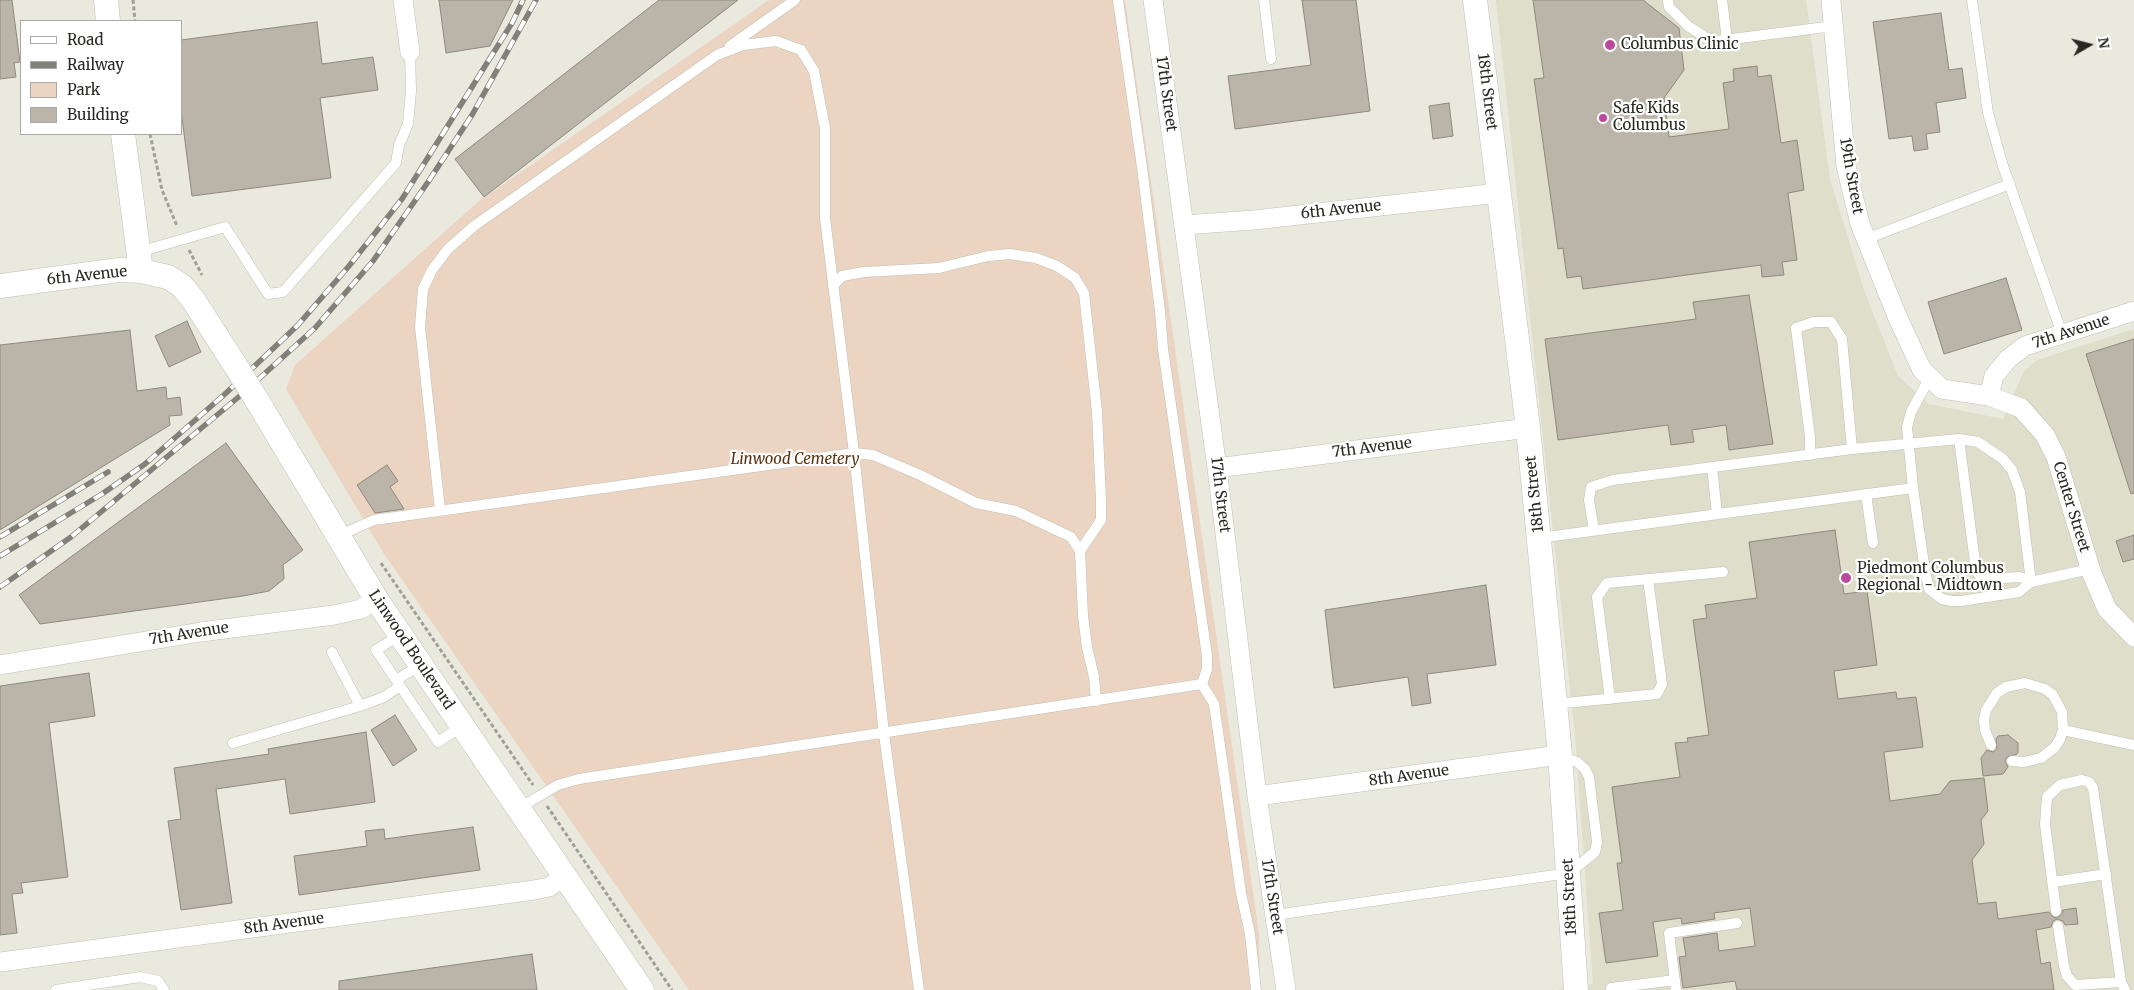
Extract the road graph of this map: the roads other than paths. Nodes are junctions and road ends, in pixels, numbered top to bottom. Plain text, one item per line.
1 (106, 0) edge
2 (403, 0) edge
3 (795, 0) edge
4 (1118, 0) edge
5 (1153, 0) edge
6 (1264, 0) edge
7 (1475, 0) edge
8 (1668, 0) edge
9 (1722, 0) edge
10 (1831, 0) edge
11 (1972, 0) edge
12 (108, 20) edge
13 (1834, 26) junction
14 (1727, 40) junction
15 (410, 52) joint
16 (717, 55) junction
17 (1271, 59) dead end
18 (123, 135) edge
19 (2010, 184) junction
20 (1499, 193) junction
21 (1184, 225) junction
22 (1866, 239) junction
23 (140, 262) junction
24 (0, 286) edge
25 (833, 286) junction
26 (194, 300) joint
27 (2134, 311) edge
28 (2062, 334) junction
29 (1930, 377) junction
30 (1989, 396) junction
31 (1528, 428) junction
32 (1959, 438) junction
33 (1907, 443) junction
34 (1852, 449) junction
35 (854, 453) junction
36 (1810, 455) junction
37 (1712, 467) junction
38 (1217, 468) junction
39 (1913, 488) junction
40 (1866, 494) junction
41 (440, 510) junction
42 (1717, 514) junction
43 (1594, 530) junction
44 (338, 536) junction
45 (1539, 538) junction
46 (1872, 543) dead end
47 (1080, 551) junction
48 (2090, 570) junction
49 (1723, 572) dead end
50 (1648, 579) junction
51 (2031, 582) junction
52 (376, 599) junction
53 (400, 635) junction
54 (2134, 637) edge
55 (332, 652) dead end
56 (0, 665) edge
57 (421, 665) junction
58 (398, 683) junction
59 (1202, 684) junction
60 (1610, 699) junction
61 (1096, 701) junction
62 (1556, 704) junction
63 (360, 706) junction
64 (462, 726) junction
65 (2063, 730) junction
66 (884, 734) junction
67 (233, 743) dead end
68 (1991, 745) dead end
69 (2134, 745) edge
70 (1560, 755) junction
71 (2012, 761) dead end
72 (1257, 796) junction
73 (519, 808) junction
74 (1569, 873) junction
75 (2106, 874) junction
76 (565, 876) junction
77 (2053, 882) junction
78 (2056, 910) dead end
79 (1275, 915) junction
80 (1737, 923) dead end
81 (2058, 926) dead end
82 (0, 962) edge
83 (1675, 985) edge
84 (2123, 986) edge
85 (1611, 988) dead end
86 (56, 990) edge
87 (164, 990) edge
88 (642, 990) edge
89 (919, 990) edge
90 (1256, 990) edge
91 (1286, 990) edge
92 (1576, 990) edge

1 - 12 street
2 - 15 street
3 - 16 lane
4 - 59 lane
5 - 21 street, 17th Street
6 - 17 lane
7 - 20 street, 18th Street
8 - 14 lane
9 - 14 lane
10 - 13 street, 19th Street
11 - 19 lane
13 - 14 lane
13 - 22 street, 19th Street
15 - 23 lane
16 - 25 lane
16 - 41 lane
18 - 23 street
19 - 22 lane
19 - 28 lane
20 - 21 street, 6th Avenue
20 - 31 street, 18th Street
21 - 38 street, 17th Street
22 - 29 street, 19th Street
23 - 24 street, 6th Avenue
23 - 26 street, 6th Avenue
25 - 35 lane
25 - 47 lane
26 - 44 street, Linwood Boulevard, bridge
27 - 28 street, 7th Avenue
28 - 30 street, 7th Avenue
29 - 30 street
29 - 33 lane
30 - 48 street, Center Street
31 - 38 street, 7th Avenue
31 - 45 street, 18th Street
32 - 33 lane
32 - 51 lane
32 - 51 lane
33 - 34 lane
33 - 39 lane
34 - 36 lane
34 - 36 lane
35 - 41 lane
35 - 47 lane
35 - 66 lane
36 - 37 lane
37 - 42 lane
37 - 43 lane
38 - 72 street, 17th Street
39 - 40 lane
39 - 51 lane
40 - 42 lane
40 - 46 lane
41 - 44 lane
42 - 43 lane
43 - 45 lane
44 - 52 street, Linwood Boulevard
45 - 62 street, 18th Street
47 - 61 lane
48 - 51 lane
48 - 54 street, Center Street
49 - 50 lane
50 - 60 lane
50 - 60 lane
52 - 53 street, Linwood Boulevard
52 - 56 street, 7th Avenue
53 - 57 street, Linwood Boulevard
53 - 58 lane
55 - 63 lane
57 - 58 lane
57 - 64 street, Linwood Boulevard
58 - 63 lane
58 - 64 lane
59 - 61 lane
59 - 90 lane
60 - 62 lane
61 - 66 lane
62 - 70 street, 18th Street
63 - 67 lane
64 - 73 street, Linwood Boulevard
65 - 68 lane
65 - 69 lane
65 - 71 lane
66 - 73 lane
66 - 89 lane
70 - 72 street, 8th Avenue
70 - 74 street, 18th Street
72 - 79 street, 17th Street
73 - 76 street, Linwood Boulevard
74 - 79 lane
74 - 92 street, 18th Street
75 - 77 lane
75 - 77 lane
75 - 84 lane
76 - 82 street, 8th Avenue
76 - 88 street, Linwood Boulevard
77 - 78 lane
79 - 91 street, 17th Street
80 - 83 lane
81 - 84 lane
83 - 85 lane
86 - 87 lane

